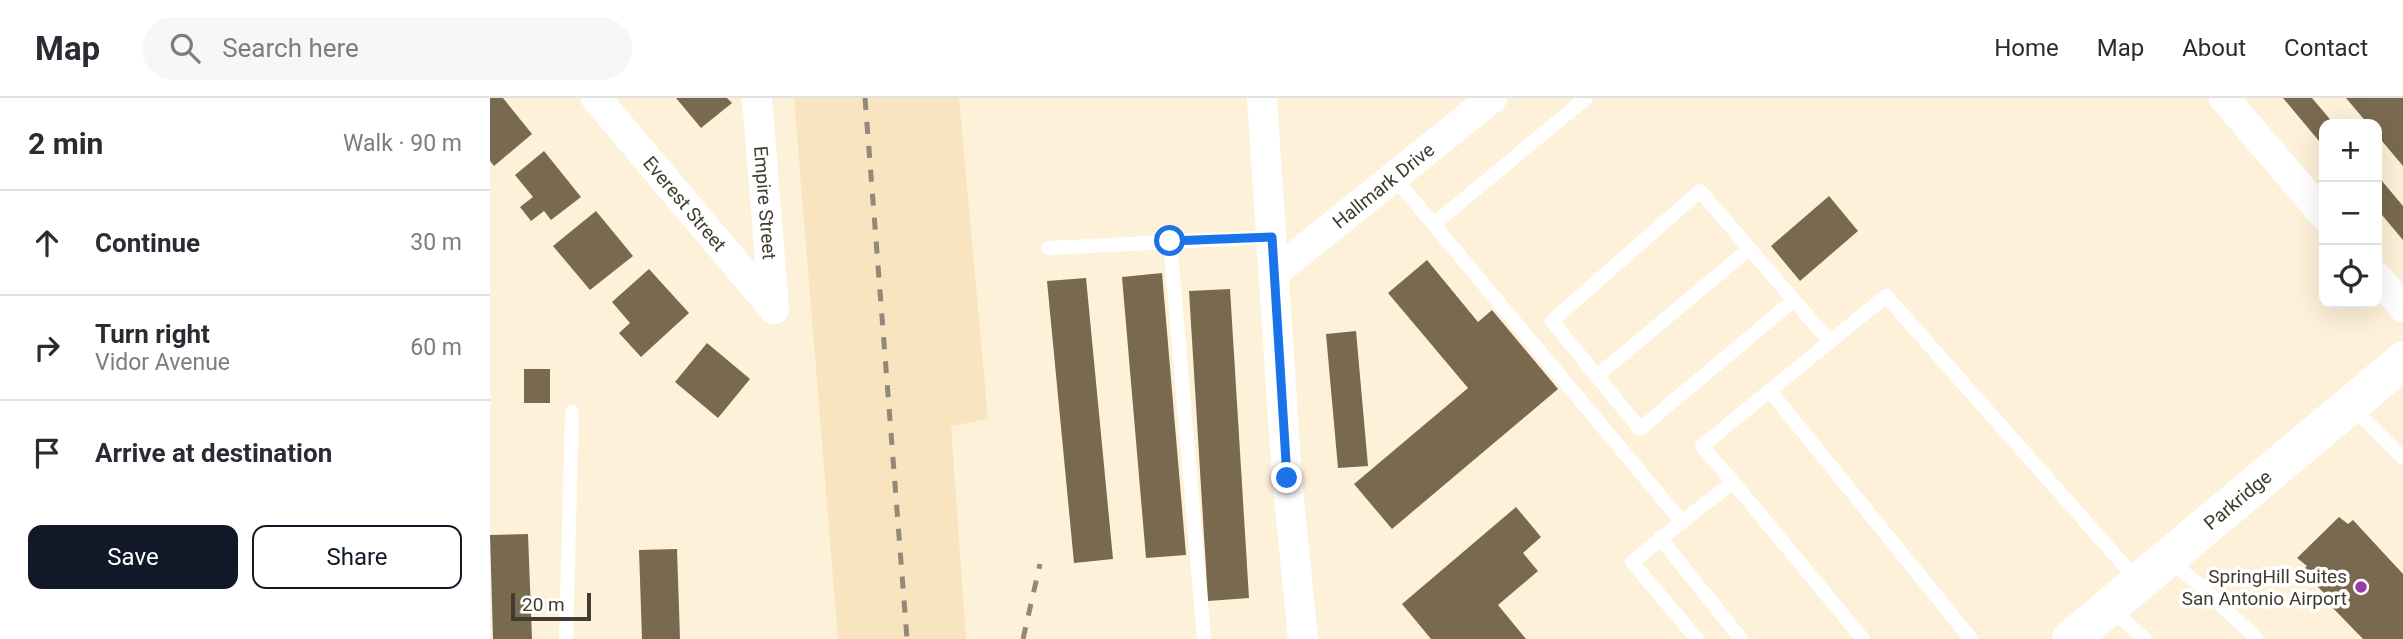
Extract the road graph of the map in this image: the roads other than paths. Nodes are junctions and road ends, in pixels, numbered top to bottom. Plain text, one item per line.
1 (596, 98) edge
2 (757, 98) edge
3 (1262, 98) edge
4 (1492, 98) edge
5 (1586, 98) edge
6 (2224, 98) edge
7 (1394, 177) junction
8 (2319, 209) edge
9 (1434, 224) junction
10 (1272, 237) junction
11 (1170, 241) junction
12 (1048, 248) dead end
13 (1749, 248) junction
14 (1275, 273) junction
15 (2382, 283) edge
16 (1794, 300) junction
17 (2403, 307) edge
18 (774, 309) joint
19 (1829, 342) junction
20 (2403, 360) edge
21 (1597, 376) junction
22 (1770, 391) junction
23 (2350, 405) junction
24 (572, 412) dead end
25 (2403, 458) edge
26 (1733, 482) junction
27 (1682, 522) junction
28 (1660, 538) junction
29 (2152, 570) junction
30 (2109, 607) junction
31 (566, 639) edge
32 (1204, 639) edge
33 (1303, 639) edge
34 (1697, 639) edge
35 (1741, 639) edge
36 (1863, 639) edge
37 (1971, 639) edge
38 (2071, 639) edge
39 (2145, 639) edge
40 (2257, 639) edge

1 - 18 street, Everest Street
2 - 18 street, Empire Street
3 - 10 street
4 - 7 street, Hallmark Drive
5 - 9 lane
6 - 8 street
7 - 9 lane
7 - 14 street, Hallmark Drive
9 - 27 lane
10 - 11 lane
10 - 14 street
11 - 12 lane
11 - 32 lane
13 - 16 lane
13 - 21 lane
13 - 21 lane
14 - 33 street
15 - 17 street
16 - 19 lane
16 - 21 lane
19 - 22 lane
19 - 29 lane
20 - 23 street, Parkridge
22 - 26 lane
22 - 37 lane
23 - 25 lane
23 - 29 street, Parkridge
24 - 31 lane
26 - 27 lane
26 - 36 lane
27 - 28 lane
28 - 34 lane
28 - 35 lane
29 - 30 street, Parkridge
29 - 40 lane
30 - 38 street, Parkridge
30 - 39 lane

